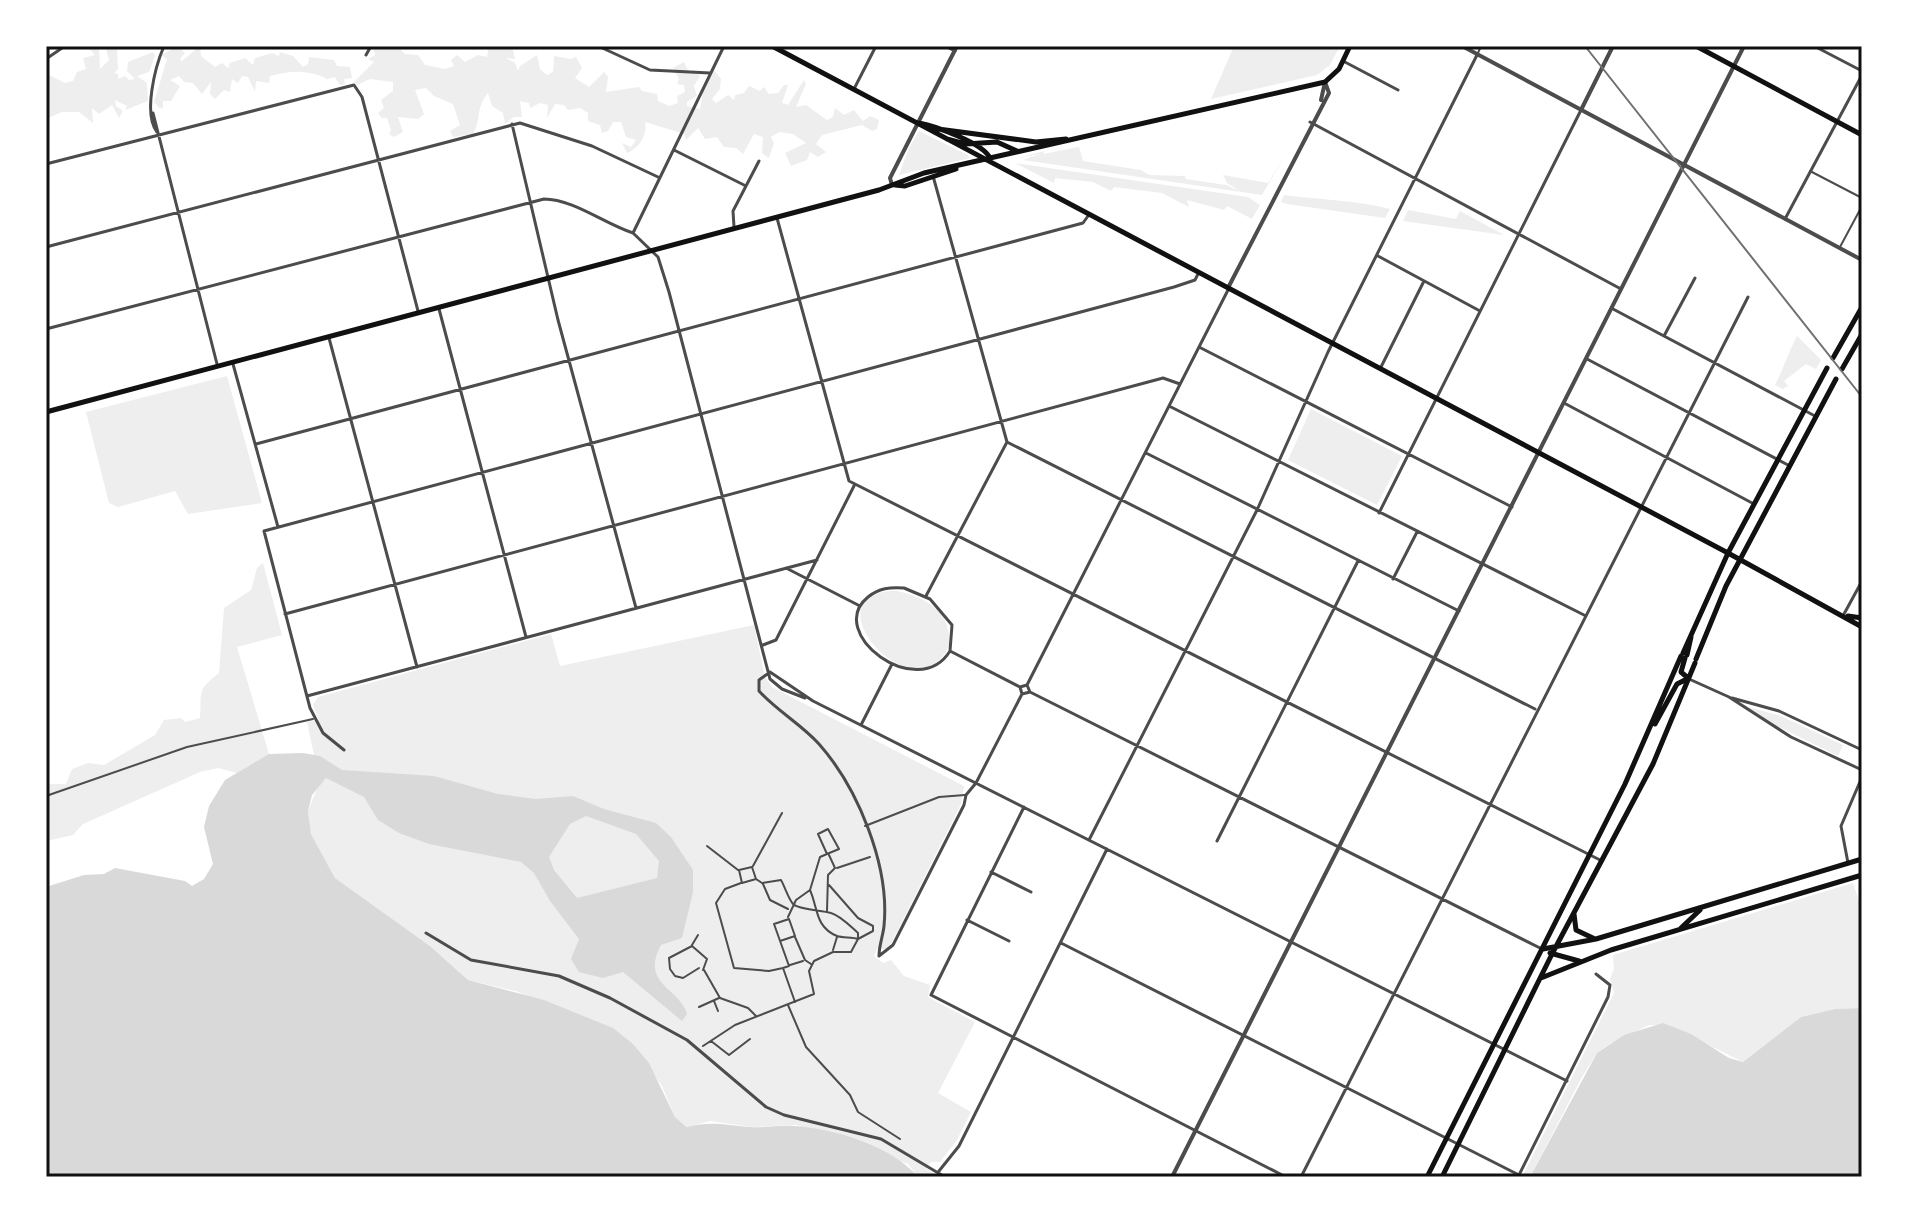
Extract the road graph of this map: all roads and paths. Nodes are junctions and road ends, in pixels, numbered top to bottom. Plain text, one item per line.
1 (65, 46) edge
2 (164, 46) edge
3 (371, 46) edge
4 (598, 46) edge
5 (724, 46) edge
6 (772, 46) edge
7 (876, 46) edge
8 (945, 46) edge
9 (1350, 46) edge
10 (1462, 46) edge
11 (1481, 46) edge
12 (1613, 46) edge
13 (1696, 46) edge
14 (1744, 46) edge
15 (1814, 46) edge
16 (956, 48) edge
17 (1477, 54) junction
18 (366, 55) dead end
19 (46, 59) edge
20 (1343, 61) junction
21 (1734, 67) junction
22 (710, 73) junction
23 (1862, 73) edge
24 (1325, 82) junction
25 (854, 89) junction
26 (1398, 90) dead end
27 (1581, 110) junction
28 (1310, 122) junction
29 (1836, 122) junction
30 (918, 123) junction
31 (512, 124) junction
32 (938, 129) junction
33 (158, 134) junction
34 (1862, 135) edge
35 (942, 138) junction
36 (1075, 139) junction
37 (972, 143) junction
38 (672, 149) junction
39 (1018, 152) junction
40 (378, 160) junction
41 (990, 160) junction
42 (759, 161) dead end
43 (46, 164) edge
44 (1684, 164) junction
45 (1810, 171) junction
46 (932, 175) junction
47 (658, 177) junction
48 (1415, 178) junction
49 (893, 185) junction
50 (746, 186) junction
51 (1862, 198) edge
52 (530, 202) junction
53 (1862, 206) edge
54 (178, 212) junction
55 (1089, 213) junction
56 (777, 218) junction
57 (1785, 219) junction
58 (735, 229) junction
59 (633, 233) junction
60 (1519, 234) junction
61 (398, 236) junction
62 (46, 247) edge
63 (1840, 248) junction
64 (652, 251) junction
65 (1376, 255) junction
66 (956, 258) junction
67 (1862, 260) edge
68 (1200, 271) junction
69 (1695, 278) dead end
70 (549, 280) junction
71 (1424, 281) junction
72 (1229, 286) junction
73 (1621, 289) junction
74 (198, 290) junction
75 (1748, 297) dead end
76 (800, 301) junction
77 (1862, 307) edge
78 (439, 309) junction
79 (1612, 309) junction
80 (1480, 311) junction
81 (419, 314) junction
82 (46, 329) edge
83 (680, 332) junction
84 (1862, 334) edge
85 (1664, 336) junction
86 (329, 338) junction
87 (979, 340) junction
88 (1333, 342) junction
89 (1199, 347) junction
90 (1833, 358) dead end
91 (1587, 359) junction
92 (571, 361) junction
93 (1713, 362) junction
94 (233, 364) junction
95 (1381, 367) junction
96 (218, 368) junction
97 (1827, 368) dead end
98 (1842, 369) dead end
99 (1836, 379) dead end
100 (822, 382) junction
101 (1180, 384) junction
102 (460, 390) junction
103 (1437, 398) junction
104 (1306, 402) junction
105 (1564, 403) junction
106 (1169, 406) junction
107 (1803, 409) junction
108 (46, 412) edge
109 (702, 412) junction
110 (1687, 412) junction
111 (1815, 416) junction
112 (351, 419) junction
113 (1000, 422) junction
114 (593, 442) junction
115 (1007, 442) junction
116 (256, 444) junction
117 (1539, 452) junction
118 (1146, 453) junction
119 (1408, 454) junction
120 (1664, 457) junction
121 (1777, 459) junction
122 (1279, 462) junction
123 (843, 464) junction
124 (1788, 465) junction
125 (482, 472) junction
126 (855, 484) junction
127 (724, 496) junction
128 (1121, 500) junction
129 (373, 501) junction
130 (1754, 504) junction
131 (1640, 506) junction
132 (1512, 507) junction
133 (1257, 510) junction
134 (1379, 513) junction
135 (614, 526) junction
136 (278, 527) junction
137 (1417, 532) junction
138 (957, 536) junction
139 (1728, 553) junction
140 (504, 555) junction
141 (1233, 557) junction
142 (1740, 559) junction
143 (817, 560) junction
144 (1358, 561) junction
145 (1482, 565) junction
146 (786, 568) junction
147 (746, 578) junction
148 (808, 579) junction
149 (1393, 579) junction
150 (1862, 581) edge
151 (395, 585) junction
152 (1073, 595) junction
153 (926, 596) junction
154 (860, 606) junction
155 (636, 608) junction
156 (1334, 608) junction
157 (1459, 611) junction
158 (285, 614) junction
159 (1584, 615) junction
160 (1846, 615) junction
161 (1862, 618) edge
162 (1862, 627) edge
163 (526, 637) junction
164 (763, 645) junction
165 (950, 651) junction
166 (1186, 652) junction
167 (1684, 656) junction
168 (1435, 659) junction
169 (892, 664) junction
170 (417, 667) junction
171 (770, 672) junction
172 (1688, 679) junction
173 (1027, 685) junction
174 (1020, 687) junction
175 (1030, 692) junction
176 (1022, 694) junction
177 (307, 696) junction
178 (1729, 697) junction
179 (1286, 702) junction
180 (1536, 710) junction
181 (314, 718) junction
182 (861, 725) junction
183 (1651, 727) junction
184 (1138, 747) junction
185 (344, 750) dead end
186 (1862, 750) edge
187 (1387, 754) junction
188 (1862, 770) edge
189 (1862, 777) edge
190 (976, 783) junction
191 (966, 795) junction
192 (46, 796) edge
193 (1238, 797) junction
194 (1488, 803) junction
195 (1024, 807) junction
196 (782, 813) dead end
197 (865, 826) junction
198 (1089, 840) junction
199 (1217, 841) dead end
200 (707, 846) dead end
201 (1107, 849) junction
202 (1339, 849) junction
203 (828, 854) junction
204 (1590, 855) junction
205 (870, 857) dead end
206 (1862, 859) edge
207 (1602, 861) junction
208 (1848, 863) junction
209 (752, 867) junction
210 (835, 868) junction
211 (739, 870) junction
212 (991, 872) junction
213 (1862, 875) edge
214 (756, 879) junction
215 (742, 883) junction
216 (762, 883) junction
217 (829, 885) junction
218 (810, 890) junction
219 (1031, 892) dead end
220 (1441, 899) junction
221 (794, 905) junction
222 (1703, 907) junction
223 (815, 909) junction
224 (789, 910) junction
225 (1575, 911) junction
226 (827, 912) junction
227 (789, 919) junction
228 (967, 920) junction
229 (1680, 929) junction
230 (426, 933) dead end
231 (698, 935) dead end
232 (795, 936) junction
233 (837, 936) junction
234 (858, 939) junction
235 (1596, 939) junction
236 (780, 941) junction
237 (1009, 941) dead end
238 (1061, 943) junction
239 (1291, 943) junction
240 (692, 946) junction
241 (1556, 946) junction
242 (1542, 949) junction
243 (833, 952) junction
244 (1552, 954) junction
245 (805, 960) junction
246 (1579, 961) junction
247 (811, 964) junction
248 (789, 966) junction
249 (783, 968) junction
250 (699, 969) junction
251 (1596, 974) dead end
252 (1540, 979) junction
253 (1393, 993) junction
254 (720, 998) junction
255 (713, 1000) junction
256 (795, 1002) junction
257 (788, 1004) junction
258 (699, 1007) dead end
259 (718, 1011) dead end
260 (757, 1017) junction
261 (1013, 1038) junction
262 (1244, 1038) junction
263 (712, 1039) junction
264 (750, 1039) dead end
265 (1493, 1044) junction
266 (703, 1046) dead end
267 (1505, 1049) junction
268 (1567, 1081) junction
269 (1346, 1089) junction
270 (1195, 1132) junction
271 (900, 1139) dead end
272 (1445, 1139) junction
273 (1457, 1145) junction
274 (939, 1171) junction
275 (1518, 1176) edge
276 (945, 1177) edge
277 (1172, 1177) edge
278 (1286, 1177) edge
279 (1301, 1177) edge
280 (1427, 1177) edge
281 (1442, 1177) edge

1 - 19 street
2 - 33 street
3 - 18 street
4 - 22 street
5 - 22 street
6 - 25 main road
7 - 25 street
8 - 16 street
9 - 20 main road
10 - 17 street
11 - 17 street
12 - 27 street
13 - 21 main road
14 - 21 street
15 - 23 street
16 - 30 street
17 - 27 street
17 - 48 street
20 - 24 main road
20 - 26 street
21 - 29 main road
21 - 44 street
22 - 38 street
23 - 29 street
24 - 28 street
24 - 36 main road
25 - 30 main road
27 - 44 street
27 - 60 street
28 - 48 street
28 - 72 street
29 - 34 main road
29 - 45 street
30 - 32 main road
30 - 35 main road
30 - 49 street
31 - 40 street
31 - 47 street
31 - 52 street
32 - 36 main road
32 - 37 main road
33 - 40 street
33 - 43 street
33 - 54 street
35 - 37 main road
35 - 41 main road
36 - 39 main road
37 - 39 main road
37 - 41 main road
38 - 47 street
38 - 50 street
39 - 41 main road
40 - 54 street
40 - 61 street
41 - 46 main road
41 - 55 main road
42 - 50 street
44 - 57 street
44 - 73 street
45 - 51 street
45 - 57 street
46 - 49 main road
46 - 66 street
47 - 59 street
48 - 60 street
48 - 65 street
49 - 56 main road
50 - 58 street
52 - 59 street
52 - 61 street
52 - 70 street
53 - 63 street
54 - 62 street
54 - 74 street
55 - 66 street
55 - 68 main road
56 - 58 main road
56 - 76 street
57 - 63 street
58 - 64 main road
59 - 64 street
60 - 73 street
60 - 80 street
61 - 74 street
61 - 81 street
63 - 67 street
64 - 70 main road
64 - 83 street
65 - 71 street
65 - 88 street
66 - 76 street
66 - 87 street
68 - 72 main road
68 - 87 street
69 - 85 street
70 - 78 main road
70 - 92 street
71 - 80 street
71 - 95 street
72 - 88 main road
72 - 89 street
73 - 79 street
74 - 82 street
74 - 96 street
75 - 93 street
76 - 83 street
76 - 100 street
77 - 90 main road
78 - 81 main road
78 - 102 street
79 - 85 street
79 - 91 street
80 - 103 street
81 - 86 main road
83 - 92 street
83 - 109 street
84 - 98 main road
85 - 93 street
86 - 94 main road
86 - 112 street
87 - 100 street
87 - 113 street
88 - 95 main road
88 - 104 street
89 - 101 street
89 - 104 street
91 - 105 street
91 - 110 street
92 - 102 street
92 - 114 street
93 - 107 street
93 - 110 street
94 - 96 main road
94 - 116 street
95 - 103 main road
96 - 108 main road
97 - 107 main road
99 - 111 main road
100 - 109 street
100 - 123 street
101 - 106 street
101 - 113 street
102 - 112 street
102 - 125 street
103 - 117 main road
103 - 119 street
104 - 119 street
104 - 122 street
105 - 117 street
105 - 120 street
106 - 118 street
106 - 122 street
107 - 111 street
107 - 121 main road
109 - 114 street
109 - 127 street
110 - 120 street
110 - 121 street
111 - 124 main road
112 - 116 street
112 - 129 street
113 - 115 street
113 - 123 street
114 - 125 street
114 - 135 street
115 - 128 street
115 - 138 street
116 - 136 street
117 - 131 main road
117 - 132 street
118 - 128 street
118 - 133 street
119 - 132 street
119 - 134 street
120 - 130 street
120 - 131 street
121 - 124 street
121 - 130 main road
122 - 133 street
122 - 134 street
123 - 126 street
123 - 127 street
124 - 142 main road
125 - 129 street
125 - 140 street
126 - 138 street
126 - 143 street
127 - 135 street
127 - 147 street
128 - 141 street
128 - 152 street
129 - 136 street
129 - 151 street
130 - 139 main road
131 - 139 main road
131 - 159 street
132 - 145 street
133 - 141 street
133 - 144 street
134 - 137 street
135 - 140 street
135 - 155 street
136 - 158 street
137 - 145 street
137 - 149 street
138 - 152 street
138 - 153 street
139 - 142 main road
139 - 167 main road
140 - 151 street
140 - 163 street
141 - 156 street
141 - 166 street
142 - 160 main road
142 - 172 main road
143 - 146 street
143 - 148 street
144 - 149 street
144 - 156 street
145 - 157 street
145 - 159 street
146 - 147 street
146 - 148 street
147 - 155 street
147 - 164 street
148 - 154 street
148 - 164 street
149 - 157 street
150 - 160 street
151 - 158 street
151 - 170 street
152 - 166 street
152 - 173 street
153 - 154 street
153 - 165 street
154 - 169 street
155 - 163 street
156 - 168 street
156 - 179 street
157 - 168 street
158 - 177 street
159 - 180 street
160 - 161 main road
160 - 162 main road
163 - 170 street
164 - 171 street
165 - 169 street
165 - 174 street
166 - 179 street
166 - 184 street
167 - 172 main road
167 - 183 main road
168 - 180 street
168 - 187 street
169 - 182 street
170 - 177 street
171 - 182 street
171 - 197 street
172 - 178 street
172 - 183 main road
172 - 207 main road
173 - 174 street
173 - 175 street
174 - 176 street
175 - 176 street
175 - 184 street
176 - 190 street
177 - 181 street
178 - 186 street
178 - 188 street
179 - 187 street
179 - 193 street
180 - 194 street
181 - 185 street
181 - 192 street
182 - 190 street
183 - 204 main road
184 - 193 street
184 - 198 street
187 - 194 street
187 - 202 street
189 - 208 street
190 - 191 street
190 - 195 street
191 - 197 street
191 - 197 street
193 - 199 street
193 - 202 street
194 - 204 street
194 - 220 street
195 - 198 street
195 - 212 street
196 - 209 street
198 - 201 street
200 - 211 street
201 - 238 street
201 - 239 street
202 - 220 street
202 - 239 street
203 - 203 street
203 - 210 street
203 - 218 street
204 - 207 street
204 - 242 main road
205 - 210 street
206 - 208 main road
207 - 225 main road
208 - 222 main road
209 - 211 street
209 - 214 street
210 - 217 street
211 - 215 street
212 - 219 street
212 - 228 street
213 - 229 main road
214 - 215 street
214 - 216 street
215 - 249 street
216 - 221 street
216 - 224 street
217 - 226 street
217 - 234 street
218 - 221 street
218 - 223 street
220 - 242 street
220 - 253 street
221 - 223 street
221 - 224 street
222 - 229 main road
222 - 235 main road
223 - 226 street
223 - 233 street
224 - 227 street
225 - 235 main road
225 - 241 main road
226 - 234 street
227 - 232 street
227 - 236 street
228 - 237 street
228 - 261 street
229 - 246 main road
230 - 274 street
231 - 240 street
232 - 236 street
232 - 245 street
233 - 234 street
233 - 243 street
234 - 243 street
235 - 241 main road
236 - 248 street
238 - 261 street
238 - 262 street
239 - 253 street
239 - 262 street
240 - 250 street
240 - 250 street
241 - 242 main road
241 - 244 main road
242 - 244 main road
242 - 265 main road
243 - 247 street
244 - 246 main road
244 - 252 main road
245 - 247 street
245 - 248 street
246 - 252 main road
247 - 256 street
248 - 249 street
249 - 256 street
250 - 254 street
251 - 268 street
252 - 267 main road
253 - 265 street
253 - 269 street
254 - 255 street
254 - 260 street
255 - 258 street
255 - 259 street
256 - 257 street
257 - 260 street
257 - 271 street
260 - 263 street
261 - 270 street
261 - 274 street
262 - 269 street
262 - 270 street
263 - 264 street
263 - 266 street
265 - 267 street
265 - 272 main road
267 - 268 street
267 - 273 main road
268 - 275 street
269 - 272 street
269 - 279 street
270 - 277 street
270 - 278 street
272 - 273 street
272 - 280 main road
273 - 275 street
273 - 281 main road
274 - 276 street

